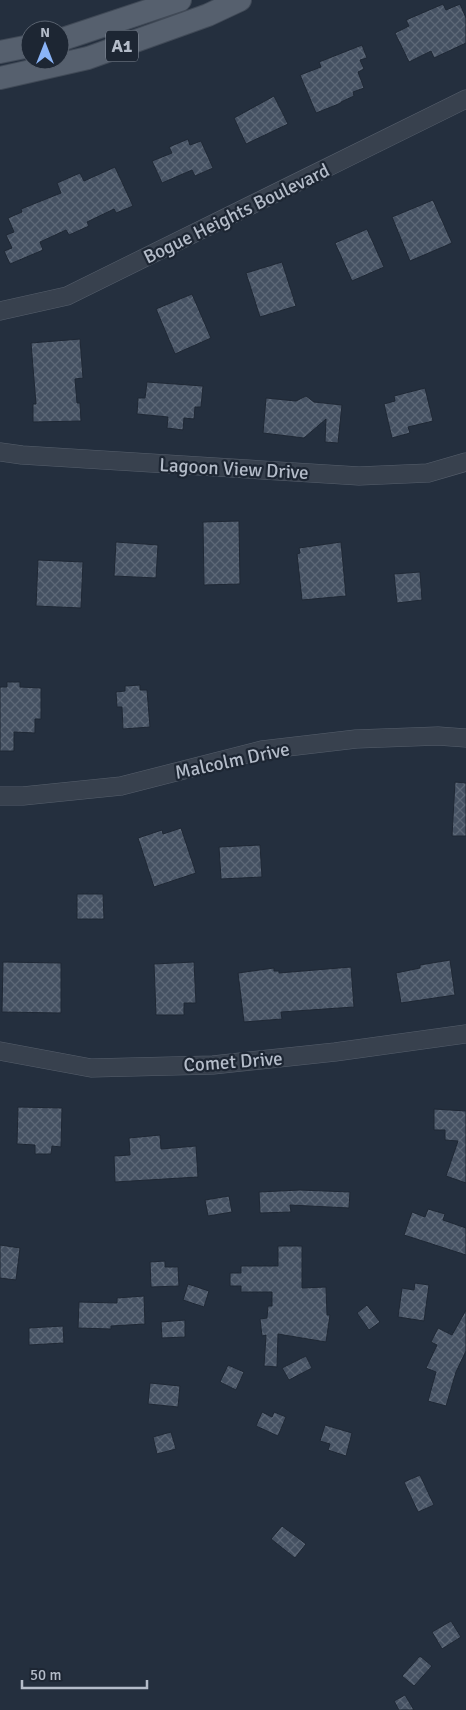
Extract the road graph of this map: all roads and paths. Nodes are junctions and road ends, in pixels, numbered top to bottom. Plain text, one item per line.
1 (180, 0) edge
2 (240, 0) edge
3 (70, 37) edge
4 (20, 48) edge
5 (0, 52) edge
6 (0, 78) edge
7 (466, 99) edge
8 (0, 311) edge
9 (0, 452) edge
10 (466, 462) edge
11 (466, 738) edge
12 (0, 796) edge
13 (466, 1034) edge
14 (0, 1050) edge

1 - 3 main road, A1
2 - 6 main road, A1
4 - 5 main road
7 - 8 street, Bogue Heights Boulevard
9 - 10 street, Lagoon View Drive
11 - 12 street, Malcolm Drive
13 - 14 street, Comet Drive

